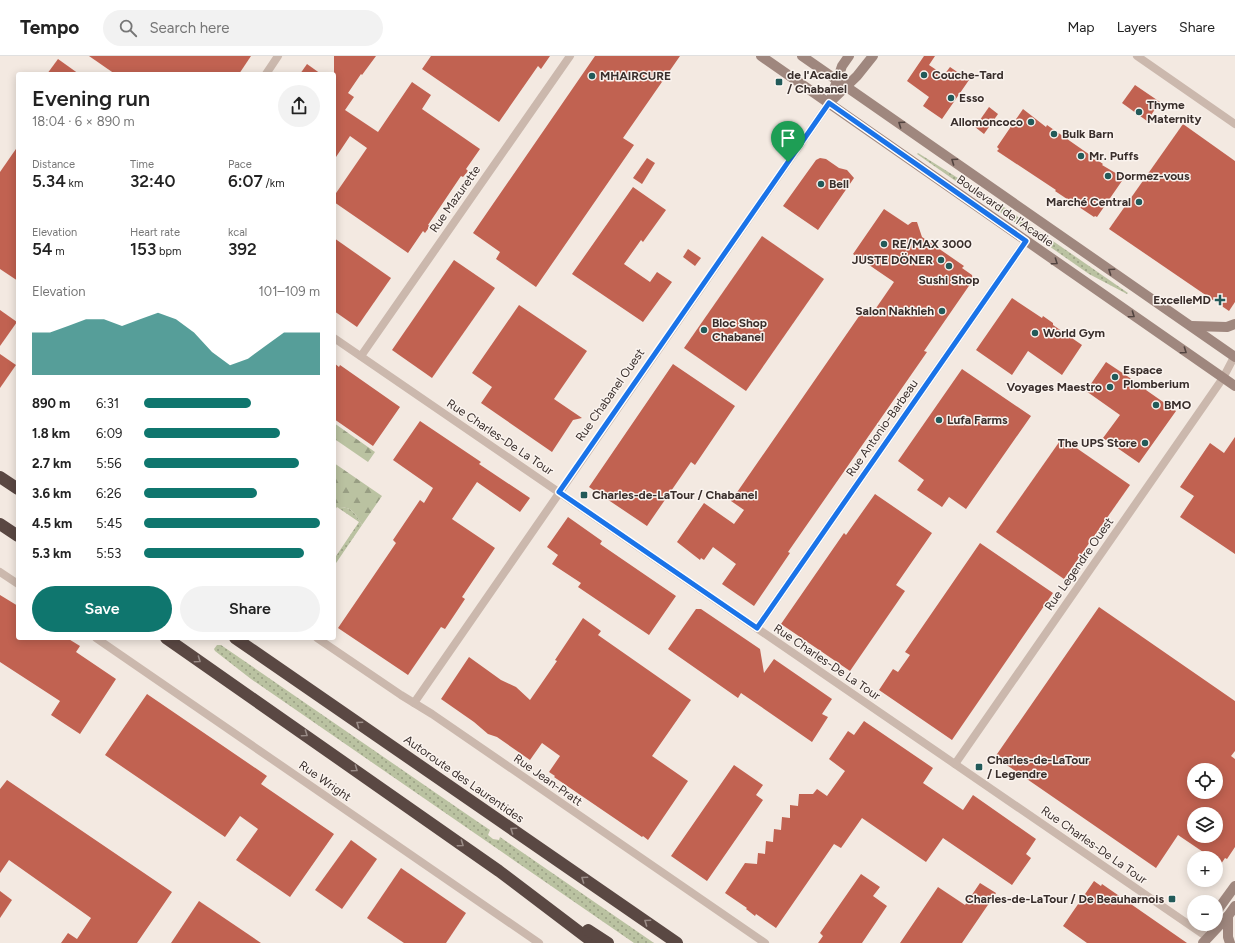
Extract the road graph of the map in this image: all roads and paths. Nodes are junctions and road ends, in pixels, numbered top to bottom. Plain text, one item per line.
1 (278, 56) edge
2 (570, 56) edge
3 (761, 56) edge
4 (802, 56) edge
5 (849, 56) edge
6 (873, 56) edge
7 (1137, 56) edge
8 (267, 72) edge
9 (837, 80) junction
10 (847, 86) junction
11 (829, 103) junction
12 (1235, 124) edge
13 (1026, 241) junction
14 (1235, 324) edge
15 (1192, 326) junction
16 (336, 339) edge
17 (361, 356) junction
18 (1235, 356) edge
19 (1235, 369) edge
20 (1223, 378) junction
21 (1235, 386) edge
22 (0, 477) edge
23 (16, 488) edge
24 (559, 492) junction
25 (0, 524) edge
26 (16, 535) edge
27 (0, 572) edge
28 (16, 583) edge
29 (757, 628) junction
30 (99, 640) edge
31 (169, 640) edge
32 (238, 640) edge
33 (320, 640) edge
34 (414, 703) junction
35 (955, 764) junction
36 (499, 871) junction
37 (1235, 886) edge
38 (1223, 902) edge
39 (1235, 906) edge
40 (1228, 916) junction
41 (1211, 931) edge
42 (1208, 941) edge
43 (539, 943) edge
44 (594, 943) edge
45 (608, 943) edge
46 (677, 943) edge
47 (765, 943) edge
48 (1230, 943) edge

1 - 8 street
2 - 17 street, Rue Mazurette
3 - 11 main road, Boulevard de l'Acadie
4 - 9 main road, Boulevard de l'Acadie
5 - 9 main road, Rue Chabanel Ouest
6 - 10 main road, Rue Chabanel Ouest
7 - 12 street
9 - 10 main road, Boulevard de l'Acadie
9 - 11 main road, Rue Chabanel Ouest
10 - 11 main road, Rue Chabanel Ouest
15 -> 10 main road, Boulevard de l'Acadie
11 - 13 main road, Boulevard de l'Acadie
11 - 24 street, Rue Chabanel Ouest
13 -> 20 main road, Boulevard de l'Acadie
13 - 29 street, Rue Antonio-Barbeau
14 - 15 main road
15 - 18 main road, Boulevard de l'Acadie
16 - 17 street, Rue Charles-De La Tour
17 - 24 street, Rue Charles-De La Tour
18 - 20 street, Rue Legendre Ouest
19 - 20 street, Rue Legendre Ouest
20 - 21 main road, Boulevard de l'Acadie
20 - 35 street, Rue Legendre Ouest
22 - 23 highway
24 - 29 street, Rue Charles-De La Tour
24 - 34 street, Rue Chabanel Ouest
25 - 26 highway
27 - 28 street
29 - 35 street, Rue Charles-De La Tour
30 - 43 street, Rue Wright
31 -> 36 highway
46 -> 32 highway, Autoroute des Laurentides
33 - 34 street, Rue Jean-Pratt
34 - 47 street, Rue Jean-Pratt
35 - 42 street, Rue Charles-De La Tour
36 - 44 highway
36 - 45 highway
37 - 38 main road
39 - 40 main road
40 - 42 main road
40 - 48 main road
41 - 42 main road

